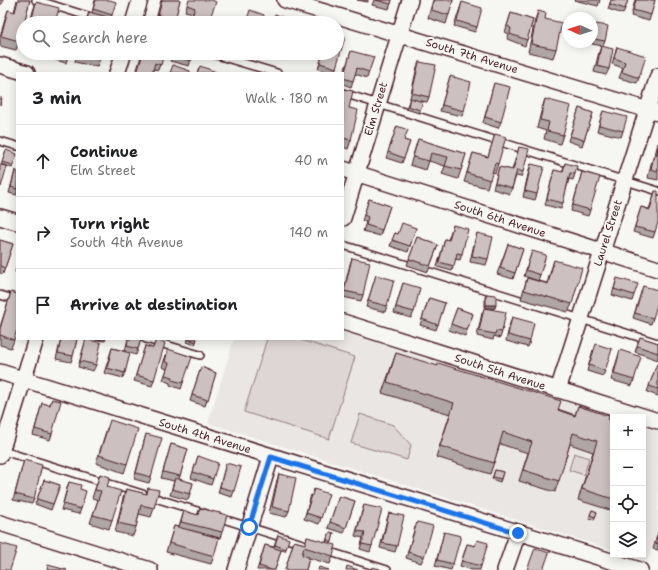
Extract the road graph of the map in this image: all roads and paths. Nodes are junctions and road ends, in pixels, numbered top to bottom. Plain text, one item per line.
1 (36, 0) edge
2 (140, 0) edge
3 (285, 0) edge
4 (410, 0) edge
5 (87, 16) edge
6 (135, 16) edge
7 (339, 16) edge
8 (344, 18) edge
9 (399, 34) junction
10 (122, 60) edge
11 (233, 60) edge
12 (0, 64) edge
13 (24, 72) edge
14 (117, 72) edge
15 (274, 72) edge
16 (658, 76) edge
17 (344, 93) edge
18 (378, 103) junction
19 (653, 112) edge
20 (0, 141) edge
21 (16, 146) edge
22 (350, 171) edge
23 (625, 181) junction
24 (658, 191) edge
25 (344, 211) edge
26 (0, 217) edge
27 (16, 222) edge
28 (344, 245) edge
29 (602, 252) junction
30 (658, 269) edge
31 (0, 294) edge
32 (16, 300) edge
33 (580, 320) junction
34 (344, 322) edge
35 (36, 340) edge
36 (149, 340) edge
37 (658, 343) edge
38 (200, 355) dead end
39 (0, 372) edge
40 (23, 380) junction
41 (558, 390) junction
42 (658, 421) edge
43 (1, 452) edge
44 (271, 457) junction
45 (0, 523) edge
46 (249, 527) junction
47 (518, 533) junction
48 (150, 570) edge
49 (236, 570) edge
50 (387, 570) edge
51 (505, 570) edge
52 (640, 570) edge

1 - 5 lane
2 - 6 street
3 - 7 street, South 7th Avenue
4 - 9 street, Elm Street
8 - 9 street, South 7th Avenue
9 - 18 street, Elm Street
9 - 19 street, South 7th Avenue
10 - 14 street
11 - 15 lane
12 - 13 street
16 - 19 street, Laurel Street
17 - 18 lane
18 - 22 street, Elm Street
18 - 23 lane
19 - 23 street, Laurel Street
20 - 21 lane
22 - 25 street, Elm Street
22 - 29 street, South 6th Avenue
23 - 24 lane
23 - 29 street, Laurel Street
26 - 27 street
28 - 33 lane
29 - 30 street, South 6th Avenue
29 - 33 street, Laurel Street
31 - 32 lane
33 - 37 lane
33 - 41 street, Laurel Street
34 - 41 street, South 5th Avenue
35 - 40 street
36 - 38 lane
39 - 40 street, South 4th Avenue
40 - 43 street
40 - 44 street, South 4th Avenue
41 - 42 street, South 5th Avenue
43 - 46 lane
44 - 46 street
44 - 47 street, South 4th Avenue
45 - 48 street
46 - 49 street
46 - 50 lane
47 - 51 street
47 - 52 street, South 4th Avenue

